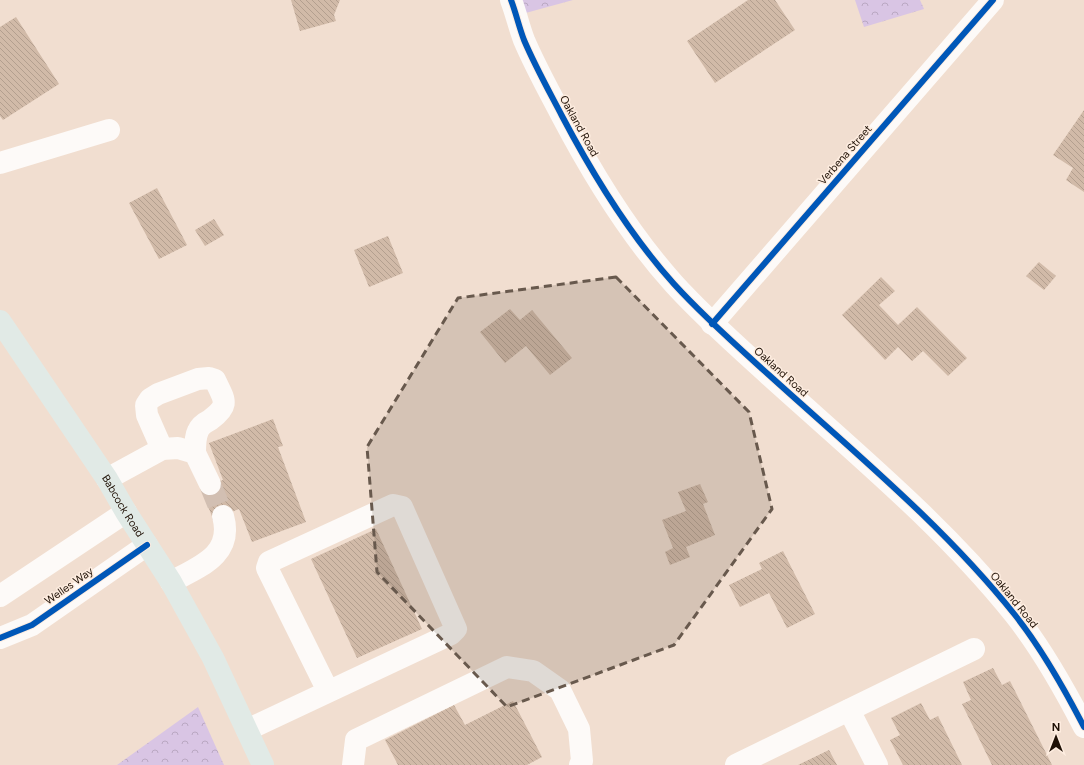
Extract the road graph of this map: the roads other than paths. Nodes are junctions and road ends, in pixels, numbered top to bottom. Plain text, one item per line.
1 (511, 0) edge
2 (993, 0) edge
3 (110, 130) dead end
4 (0, 163) edge
5 (0, 321) edge
6 (712, 324) junction
7 (162, 449) junction
8 (194, 453) junction
9 (107, 479) junction
10 (210, 484) tunnel mouth
11 (126, 512) junction
12 (223, 516) tunnel mouth
13 (147, 545) junction
14 (171, 582) junction
15 (0, 596) edge
16 (0, 638) edge
17 (974, 649) dead end
18 (328, 692) junction
19 (850, 710) junction
20 (1084, 727) edge
21 (247, 730) junction
22 (263, 765) edge
23 (353, 765) edge
24 (580, 765) edge
25 (736, 765) edge
26 (877, 765) edge

1 - 6 street, Oakland Road
2 - 6 street, Verbena Street
3 - 4 street
5 - 9 main road, Babcock Road
6 - 20 street, Oakland Road
7 - 8 street
7 - 8 street
7 - 9 street
8 - 10 street
9 - 11 main road, Babcock Road
11 - 13 main road, Babcock Road
11 - 15 street
12 - 14 street
13 - 14 main road, Babcock Road
13 - 16 street, Welles Way
14 - 21 main road, Babcock Road
17 - 19 street
18 - 18 street
18 - 21 street
19 - 25 street
19 - 26 street
21 - 22 main road, Babcock Road
23 - 24 street

